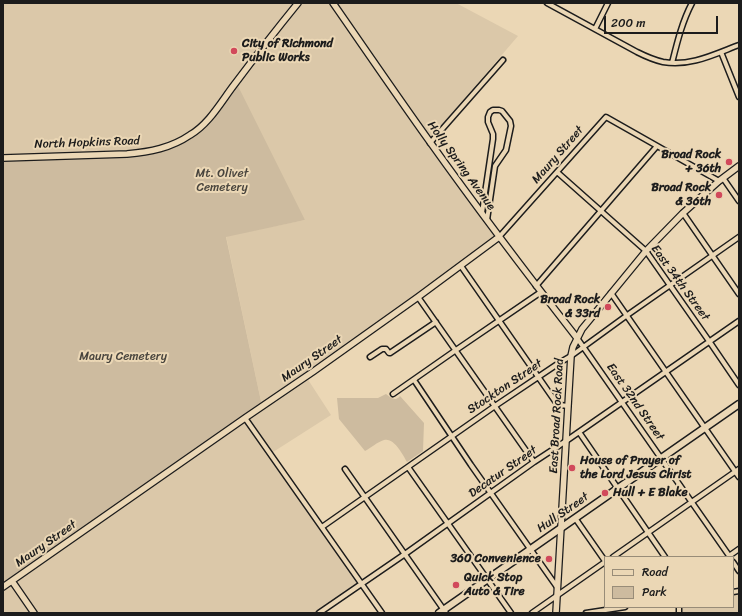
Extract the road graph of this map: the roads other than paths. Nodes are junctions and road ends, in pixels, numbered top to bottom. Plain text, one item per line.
1 (298, 3) edge
2 (333, 3) edge
3 (546, 3) edge
4 (608, 3) edge
5 (692, 3) edge
6 (595, 29) junction
7 (739, 45) edge
8 (721, 52) junction
9 (503, 60) dead end
10 (672, 63) junction
11 (739, 97) edge
12 (430, 143) junction
13 (657, 146) junction
14 (3, 158) edge
15 (739, 166) edge
16 (557, 172) junction
17 (721, 179) junction
18 (739, 201) edge
19 (601, 211) junction
20 (482, 213) junction
21 (683, 213) junction
22 (487, 220) junction
23 (499, 237) junction
24 (739, 237) edge
25 (646, 251) junction
26 (713, 256) junction
27 (461, 266) junction
28 (536, 286) junction
29 (670, 286) junction
30 (541, 292) junction
31 (611, 293) junction
32 (739, 294) edge
33 (418, 297) junction
34 (626, 316) junction
35 (499, 321) junction
36 (739, 321) edge
37 (436, 322) junction
38 (577, 338) junction
39 (709, 341) junction
40 (584, 347) junction
41 (456, 350) junction
42 (571, 356) junction
43 (370, 357) dead end
44 (666, 372) junction
45 (538, 377) junction
46 (414, 380) junction
47 (739, 385) edge
48 (393, 394) dead end
49 (622, 402) junction
50 (739, 404) edge
51 (495, 406) junction
52 (568, 406) junction
53 (245, 418) junction
54 (705, 428) junction
55 (579, 432) junction
56 (452, 436) junction
57 (566, 441) junction
58 (662, 458) junction
59 (534, 462) junction
60 (408, 467) junction
61 (345, 469) dead end
62 (737, 470) edge
63 (739, 477) edge
64 (618, 488) junction
65 (491, 493) junction
66 (365, 498) junction
67 (692, 502) junction
68 (575, 518) junction
69 (448, 523) junction
70 (322, 527) junction
71 (561, 528) junction
72 (648, 532) junction
73 (530, 549) junction
74 (739, 549) edge
75 (404, 554) junction
76 (614, 556) edge
77 (664, 556) edge
78 (728, 556) edge
79 (730, 556) edge
80 (604, 561) edge
81 (604, 563) edge
82 (487, 580) junction
83 (12, 581) junction
84 (361, 584) junction
85 (3, 587) edge
86 (557, 587) junction
87 (557, 596) junction
88 (617, 609) edge
89 (443, 612) edge
90 (34, 613) edge
91 (319, 613) edge
92 (382, 613) edge
93 (511, 613) edge
94 (532, 613) edge
95 (556, 613) edge
96 (586, 613) edge

1 - 14 street, North Hopkins Road
2 - 12 street, Holly Spring Avenue
3 - 6 street
4 - 6 street
5 - 10 street
6 - 10 street
7 - 8 street
8 - 10 street
8 - 11 street
9 - 12 street
12 - 20 street, Holly Spring Avenue
13 - 16 street, Maury Street
13 - 17 street
13 - 19 street
15 - 17 street, East Broad Rock Road
16 - 19 street, East 34th Street
16 - 23 street, Maury Street
17 - 18 street
17 - 21 street, East Broad Rock Road
19 - 25 street, East 34th Street
19 - 28 street
20 - 22 street, Holly Spring Avenue
20 - 22 street
21 - 25 street, East Broad Rock Road
21 - 26 street
22 - 23 street, Holly Spring Avenue
23 - 27 street, Maury Street
23 - 28 street, Holly Spring Avenue
24 - 26 street, Stockton Street
25 - 29 street, East 34th Street
25 - 31 street, East Broad Rock Road
26 - 29 street, Stockton Street
26 - 32 street
27 - 33 street, Maury Street
27 - 35 street
28 - 30 street, Holly Spring Avenue
29 - 34 street, Stockton Street
29 - 39 street, East 34th Street
30 - 35 street
30 - 38 street, Holly Spring Avenue
31 - 34 street
31 - 38 street, East Broad Rock Road
33 - 37 street
33 - 53 street, Maury Street
34 - 40 street, Stockton Street
34 - 44 street
35 - 41 street
35 - 45 street
36 - 39 street, Decatur Street
37 - 41 street
37 - 43 street
38 - 40 street, East 32nd Street
38 - 42 street, East Broad Rock Road
39 - 44 street, Decatur Street
39 - 47 street, East 34th Street
40 - 42 street, Stockton Street
40 - 49 street, East 32nd Street
41 - 46 street
41 - 51 street
42 - 45 street, Stockton Street
42 - 52 street, East Broad Rock Road
44 - 49 street, Decatur Street
44 - 54 street
45 - 51 street, Stockton Street
45 - 52 street
46 - 48 street
46 - 56 street
49 - 55 street, Decatur Street
49 - 58 street, East 32nd Street
50 - 54 main road, Hull Street
51 - 56 street, Stockton Street
51 - 59 street
52 - 57 street, East Broad Rock Road
53 - 70 street
53 - 83 street, Maury Street
54 - 58 main road, Hull Street
54 - 62 street
55 - 57 street, Decatur Street
55 - 64 street
56 - 60 street, Stockton Street
56 - 65 street
57 - 59 street, Decatur Street
57 - 71 street, East Broad Rock Road
58 - 64 main road, Hull Street
58 - 67 street, East 32nd Street
59 - 65 street, Decatur Street
60 - 66 street, Stockton Street
60 - 69 street
61 - 66 street
62 - 63 street
62 - 67 street
64 - 68 main road, Hull Street
64 - 72 street
65 - 69 street, Decatur Street
65 - 73 street
66 - 70 street, Stockton Street
66 - 75 street
67 - 72 street
67 - 78 street, East 32nd Street
68 - 71 main road, Hull Street
68 - 80 street
69 - 75 street, Decatur Street
69 - 82 street
70 - 84 street
71 - 73 main road, Hull Street
71 - 86 street, East Broad Rock Road
72 - 76 street
72 - 77 street
73 - 82 main road, Hull Street
73 - 86 street
74 - 79 street
75 - 84 street, Decatur Street
75 - 89 street
81 - 87 street
82 - 89 main road, Hull Street
82 - 93 street
83 - 85 street, Maury Street
83 - 90 street
84 - 91 street, Decatur Street
84 - 92 street
86 - 87 street, East Broad Rock Road
87 - 94 street
87 - 95 street, East Broad Rock Road
88 - 96 street

